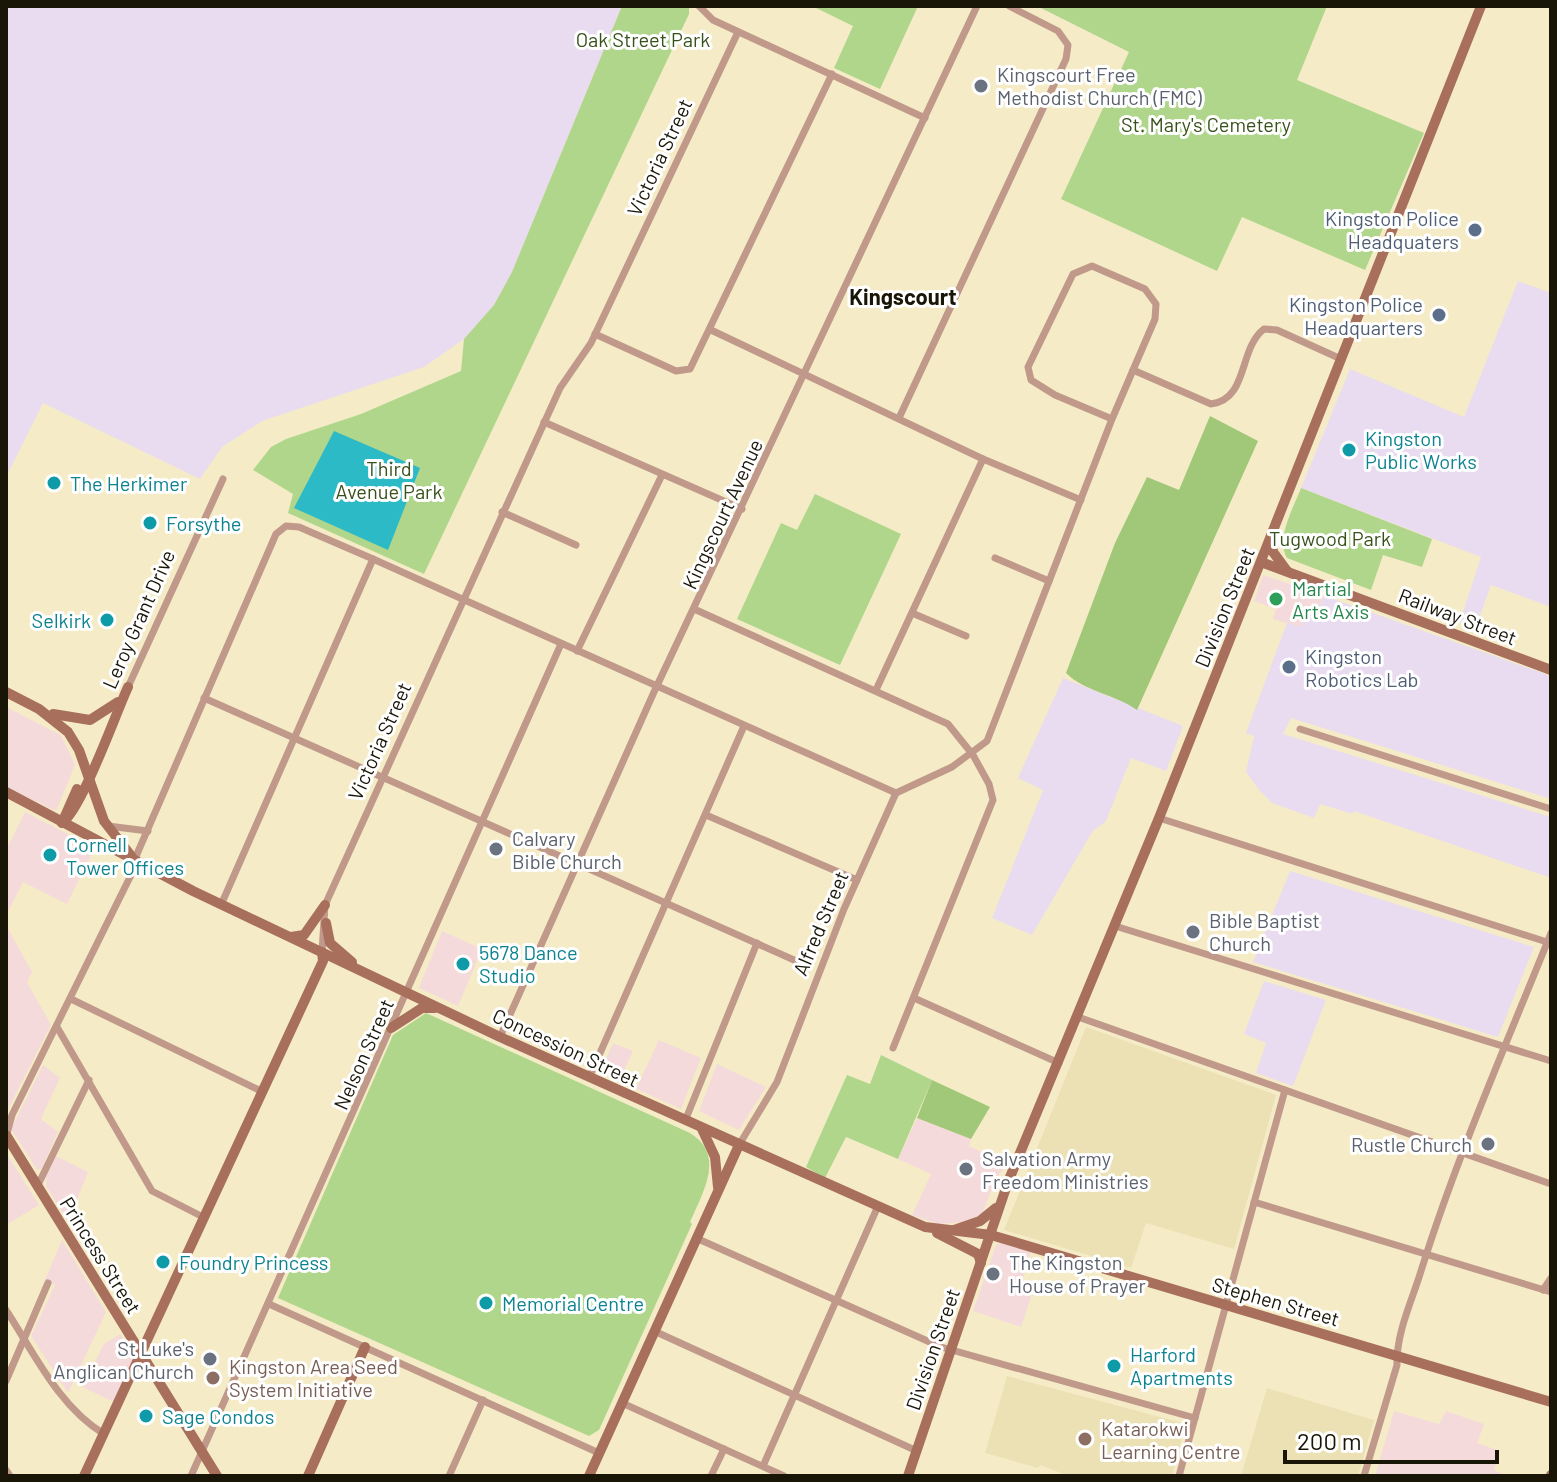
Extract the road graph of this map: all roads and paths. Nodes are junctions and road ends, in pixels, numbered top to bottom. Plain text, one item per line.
1 (699, 6) edge
2 (977, 6) edge
3 (1009, 6) edge
4 (1481, 6) edge
5 (738, 32) junction
6 (832, 74) junction
7 (925, 118) junction
8 (711, 330) junction
9 (595, 334) junction
10 (1341, 359) junction
11 (1133, 370) junction
12 (805, 375) junction
13 (899, 418) junction
14 (1112, 419) junction
15 (544, 422) junction
16 (983, 459) junction
17 (662, 475) junction
18 (223, 479) dead end
19 (1081, 500) junction
20 (742, 509) junction
21 (502, 512) junction
22 (1272, 537) junction
23 (576, 545) dead end
24 (995, 558) dead end
25 (373, 559) junction
26 (1261, 562) junction
27 (1288, 573) junction
28 (1049, 581) junction
29 (462, 599) junction
30 (694, 609) junction
31 (912, 613) junction
32 (966, 636) dead end
33 (561, 644) junction
34 (577, 651) junction
35 (1551, 670) edge
36 (128, 687) junction
37 (657, 687) junction
38 (876, 690) junction
39 (6, 692) edge
40 (204, 698) junction
41 (39, 709) junction
42 (744, 726) junction
43 (1300, 729) dead end
44 (294, 739) junction
45 (103, 742) junction
46 (973, 755) junction
47 (88, 776) junction
48 (383, 777) junction
49 (6, 792) edge
50 (896, 793) junction
51 (1551, 809) edge
52 (100, 810) junction
53 (706, 815) junction
54 (1159, 818) junction
55 (482, 822) junction
56 (62, 823) junction
57 (108, 826) junction
58 (148, 831) junction
59 (136, 862) junction
60 (578, 863) junction
61 (857, 880) junction
62 (667, 903) junction
63 (221, 905) junction
64 (325, 905) junction
65 (326, 923) junction
66 (1115, 926) junction
67 (1551, 933) edge
68 (289, 936) junction
69 (757, 943) junction
70 (1549, 943) edge
71 (322, 952) junction
72 (803, 964) dead end
73 (360, 969) junction
74 (408, 992) junction
75 (914, 998) junction
76 (71, 999) junction
77 (441, 1009) junction
78 (1078, 1017) junction
79 (57, 1027) junction
80 (391, 1028) junction
81 (500, 1037) junction
82 (1505, 1047) junction
83 (893, 1048) dead end
84 (1551, 1061) edge
85 (1059, 1063) junction
86 (589, 1078) junction
87 (89, 1080) junction
88 (1285, 1090) junction
89 (263, 1092) junction
90 (685, 1121) junction
91 (702, 1129) junction
92 (6, 1137) edge
93 (739, 1145) junction
94 (1462, 1152) junction
95 (1014, 1174) junction
96 (1551, 1184) edge
97 (37, 1187) junction
98 (715, 1197) junction
99 (1254, 1202) junction
100 (999, 1205) junction
101 (878, 1206) junction
102 (205, 1218) junction
103 (925, 1227) junction
104 (948, 1231) junction
105 (991, 1235) junction
106 (696, 1238) junction
107 (1426, 1256) junction
108 (981, 1263) junction
109 (1551, 1278) edge
110 (48, 1283) dead end
111 (1547, 1291) edge
112 (836, 1300) junction
113 (269, 1304) junction
114 (1226, 1305) junction
115 (6, 1310) edge
116 (157, 1323) junction
117 (126, 1329) junction
118 (654, 1331) junction
119 (24, 1338) junction
120 (365, 1347) junction
121 (951, 1350) junction
122 (142, 1355) junction
123 (1397, 1356) junction
124 (6, 1381) edge
125 (794, 1395) junction
126 (483, 1400) junction
127 (1551, 1402) edge
128 (622, 1403) junction
129 (1195, 1418) junction
130 (104, 1434) junction
131 (724, 1449) junction
132 (917, 1451) junction
133 (202, 1453) junction
134 (599, 1453) junction
135 (763, 1466) junction
136 (6, 1470) edge
137 (713, 1475) edge
138 (10, 1476) edge
139 (84, 1476) edge
140 (191, 1476) edge
141 (217, 1476) edge
142 (308, 1476) edge
143 (449, 1476) edge
144 (589, 1476) edge
145 (784, 1476) edge
146 (908, 1476) edge
147 (1179, 1476) edge
148 (1364, 1476) edge

1 - 5 street
2 - 7 street, Kingscourt Avenue
3 - 13 street
4 - 10 main road, Division Street
5 - 6 street
5 - 9 street, Victoria Street
6 - 7 street
6 - 8 street
7 - 12 street, Kingscourt Avenue
8 - 9 street
8 - 12 street
9 - 15 street, Victoria Street
10 - 11 street
10 - 22 main road, Division Street
11 - 14 street
11 - 14 street
12 - 13 street
12 - 20 street, Kingscourt Avenue
13 - 16 street
14 - 19 street
15 - 17 street
15 - 21 street, Victoria Street
16 - 19 street
16 - 31 street
17 - 20 street
17 - 34 street
18 - 36 street, Leroy Grant Drive
19 - 28 street
20 - 30 street, Kingscourt Avenue
21 - 23 street
21 - 29 street, Victoria Street
22 - 26 main road, Division Street
22 - 27 main road
24 - 28 street
25 - 29 street
25 - 40 street
25 - 44 street
26 - 27 main road, Railway Street
26 - 54 main road, Division Street
27 - 35 main road, Railway Street
28 - 46 street
29 - 33 street
29 - 48 street, Victoria Street
30 - 37 street, Kingscourt Avenue
30 - 38 street
31 - 32 street
31 - 38 street
33 - 34 street
33 - 55 street, Nelson Street
34 - 37 street
36 - 41 main road
36 - 45 main road, Leroy Grant Drive
37 - 42 street
37 - 60 street, Kingscourt Avenue
38 - 46 street
39 - 41 main road, Concession Street
40 - 44 street
40 - 58 street
41 - 47 main road, Concession Street
42 - 50 street
42 - 53 street
43 - 51 street
44 - 48 street
44 - 63 street
45 - 47 main road, Leroy Grant Drive
45 - 52 main road
46 - 50 street
46 - 75 street
47 - 52 main road, Concession Street
47 - 56 main road, Leroy Grant Drive
48 - 55 street
48 - 64 street, Victoria Street
49 - 56 main road, Concession Street
50 - 61 street, Alfred Street
52 - 57 main road, Concession Street
53 - 61 street
53 - 62 street
54 - 66 main road, Division Street
54 - 70 street
55 - 60 street
55 - 74 street, Nelson Street
56 - 59 main road, Concession Street
57 - 58 street
57 - 59 main road, Concession Street
58 - 59 street
59 - 63 main road, Concession Street
59 - 76 street
60 - 62 street
60 - 81 street, Kingscourt Avenue
61 - 93 street, Alfred Street
62 - 69 street
62 - 86 street
63 - 68 main road, Concession Street
64 - 65 street, Victoria Street
64 - 68 main road
65 - 71 street, Victoria Street
65 - 73 main road
66 - 78 main road, Division Street
66 - 82 street
67 - 70 street
68 - 71 main road, Concession Street
69 - 72 street
69 - 90 street
70 - 82 street
71 - 73 main road, Concession Street
71 - 89 main road, Victoria Street
73 - 74 main road, Concession Street
74 - 77 main road, Concession Street
74 - 80 street, Nelson Street
75 - 83 street
75 - 85 street
76 - 79 street
76 - 89 street
77 - 80 main road
77 - 81 main road, Concession Street
78 - 85 main road, Division Street
78 - 88 street
79 - 87 street
79 - 92 street
80 - 113 street, Nelson Street
81 - 86 main road, Concession Street
82 - 84 street
82 - 94 street
85 - 95 main road, Division Street
86 - 90 main road, Concession Street
87 - 97 street
87 - 102 street
88 - 94 street
88 - 99 street
89 - 102 main road, Victoria Street
90 - 91 main road, Concession Street
91 - 93 main road, Concession Street
91 - 98 main road
92 - 97 main road, Princess Street
93 - 98 main road, Alfred Street
93 - 101 main road, Concession Street
94 - 96 street
94 - 107 street
95 - 100 main road, Division Street
95 - 105 main road, Division Street
97 - 117 main road, Princess Street
98 - 106 main road, Alfred Street
99 - 107 street
99 - 114 street
100 - 104 main road
100 - 105 main road, Division Street
101 - 103 main road, Concession Street
101 - 112 street
102 - 116 main road, Victoria Street
103 - 104 main road, Concession Street
103 - 108 main road
104 - 105 main road, Concession Street
105 - 108 main road, Division Street
105 - 114 main road, Stephen Street
106 - 112 street
106 - 118 main road, Alfred Street
107 - 111 street
107 - 123 street
108 - 121 main road, Division Street
109 - 111 street
110 - 119 street
112 - 121 street
112 - 125 street
113 - 120 street
113 - 133 street, Nelson Street
114 - 123 main road, Stephen Street
114 - 129 street
115 - 119 street
116 - 117 main road
116 - 122 main road, Victoria Street
117 - 122 main road, Princess Street
118 - 125 street
118 - 128 main road, Alfred Street
119 - 124 street
119 - 130 street
120 - 126 street
120 - 142 main road
121 - 129 street
121 - 132 main road, Division Street
122 - 130 main road, Victoria Street
122 - 133 main road, Princess Street
123 - 127 main road, Stephen Street
123 - 148 street
125 - 132 street
125 - 135 street
126 - 134 street
126 - 143 street
128 - 131 street
128 - 134 main road, Alfred Street
129 - 147 street
130 - 139 main road, Victoria Street
131 - 135 street
131 - 137 street
132 - 146 main road, Division Street
133 - 140 street, Nelson Street
133 - 141 main road, Princess Street
134 - 144 main road, Alfred Street
135 - 145 street
136 - 138 street

